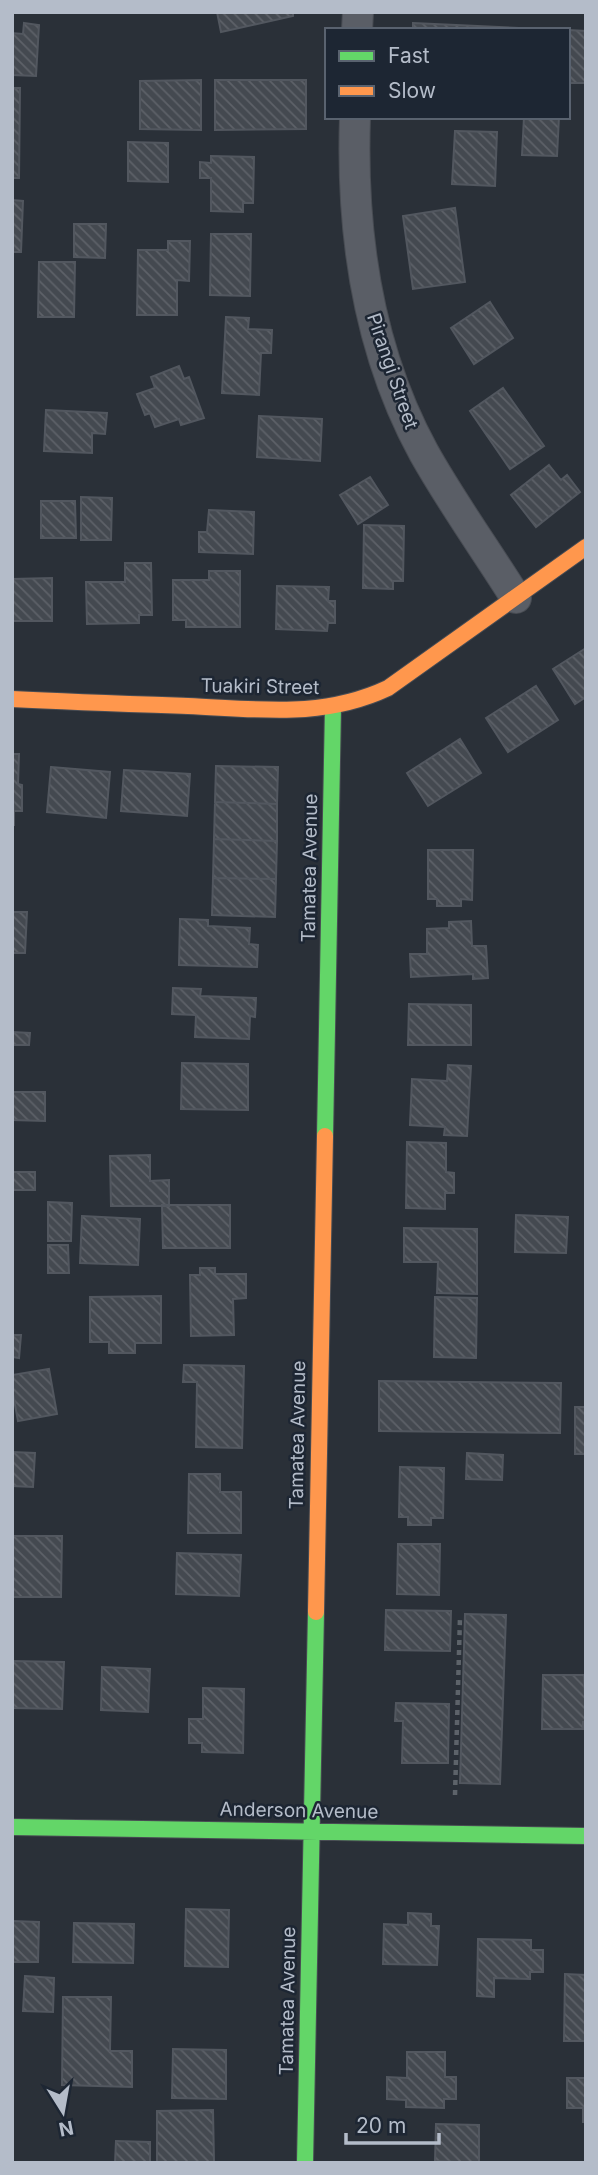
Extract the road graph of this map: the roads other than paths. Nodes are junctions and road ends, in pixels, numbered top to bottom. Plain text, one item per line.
1 (355, 119) edge
2 (586, 547) edge
3 (516, 598) junction
4 (12, 699) edge
5 (332, 707) junction
6 (12, 1827) edge
7 (311, 1831) junction
8 (586, 1836) edge
9 (305, 2163) edge

1 - 3 street, Pirangi Street
2 - 3 street, Tuakiri Street
3 - 5 street, Tuakiri Street
4 - 5 street, Tuakiri Street
5 - 7 street, Tamatea Avenue
6 - 7 street, Anderson Avenue
7 - 8 street, Anderson Avenue
7 - 9 street, Tamatea Avenue

